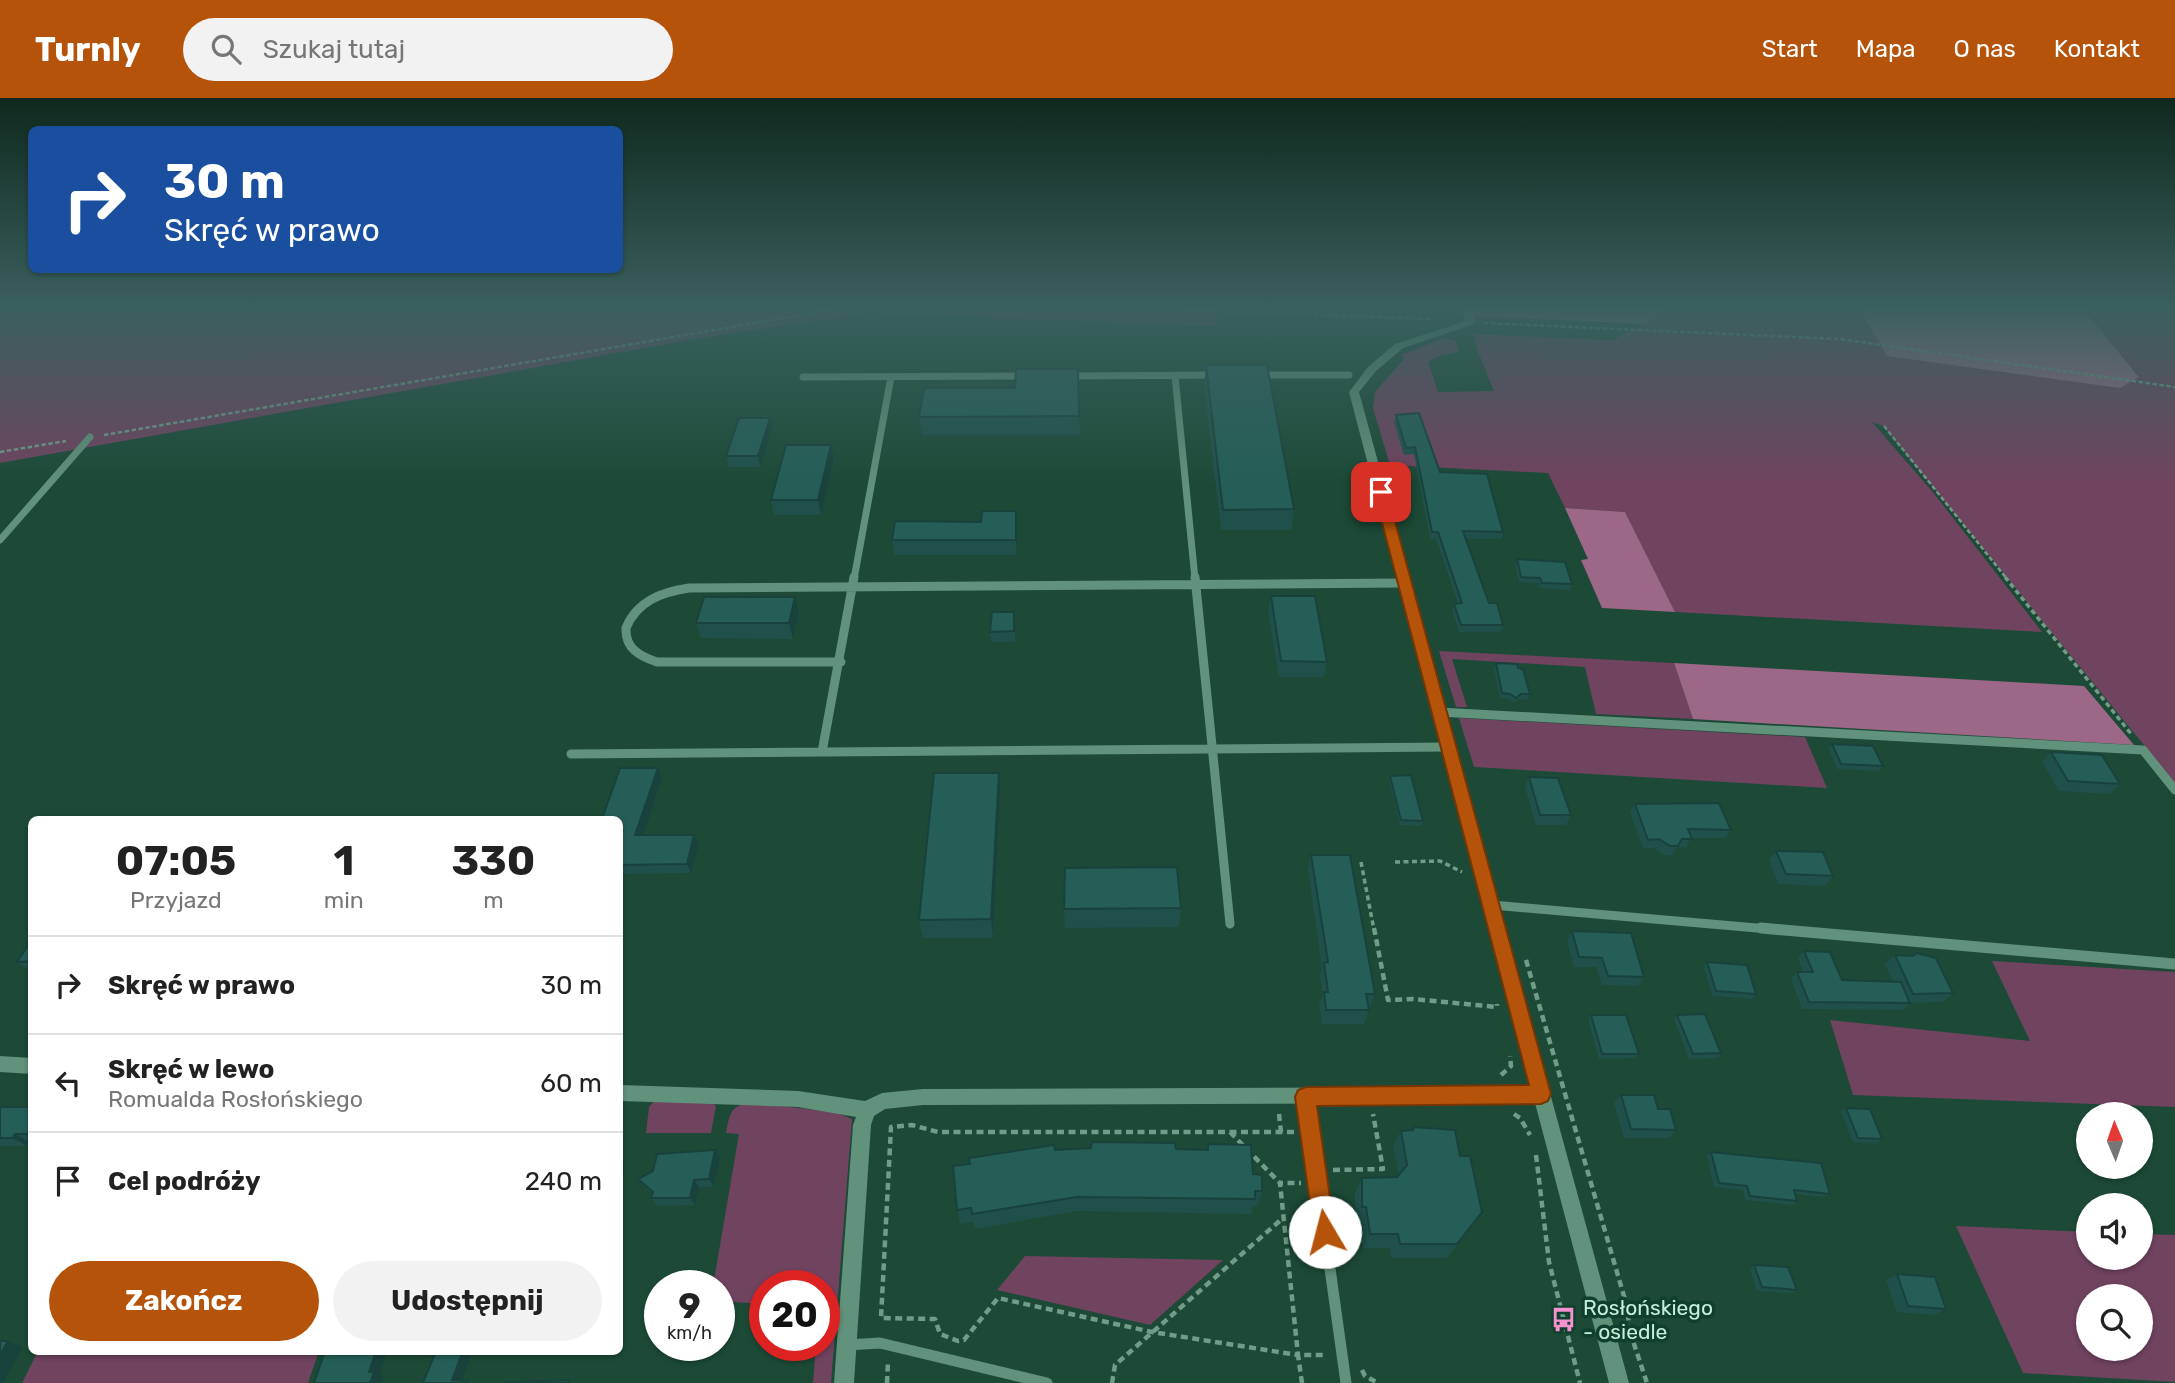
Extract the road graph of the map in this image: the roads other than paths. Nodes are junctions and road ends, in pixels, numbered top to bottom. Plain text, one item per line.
1 (1376, 366) edge
2 (1349, 374) dead end
3 (1226, 375) edge
4 (1252, 375) edge
5 (1040, 376) edge
6 (1053, 376) edge
7 (1175, 376) junction
8 (803, 377) dead end
9 (891, 377) junction
10 (90, 437) road end
11 (0, 540) edge
12 (1405, 583) junction
13 (1196, 584) junction
14 (854, 587) junction
15 (841, 662) junction
16 (1439, 712) junction
17 (1449, 747) junction
18 (1212, 750) junction
19 (822, 752) junction
20 (571, 754) dead end
21 (2175, 790) edge
22 (1492, 905) junction
23 (1230, 924) dead end
24 (2175, 964) edge
25 (0, 1064) edge
26 (28, 1066) edge
27 (623, 1093) edge
28 (1541, 1094) junction
29 (1306, 1097) junction
30 (867, 1110) junction
31 (846, 1345) junction
32 (844, 1383) edge
33 (1047, 1383) edge
34 (1346, 1383) edge
35 (1619, 1383) edge

1 - 12 street
2 - 4 lane
3 - 7 lane
5 - 9 lane
6 - 7 lane
7 - 13 lane
8 - 9 lane
9 - 14 lane
10 - 11 lane
12 - 13 lane
12 - 16 street
13 - 14 lane
13 - 18 lane
14 - 15 lane
14 - 15 lane
15 - 19 lane
16 - 17 street
16 - 21 lane
17 - 18 lane
17 - 22 street
18 - 19 lane
18 - 23 lane
19 - 20 lane
22 - 24 lane
22 - 28 street
25 - 26 street
27 - 30 street
28 - 29 street
28 - 35 street
29 - 30 street
29 - 34 lane
30 - 31 street
31 - 32 street
31 - 33 lane

